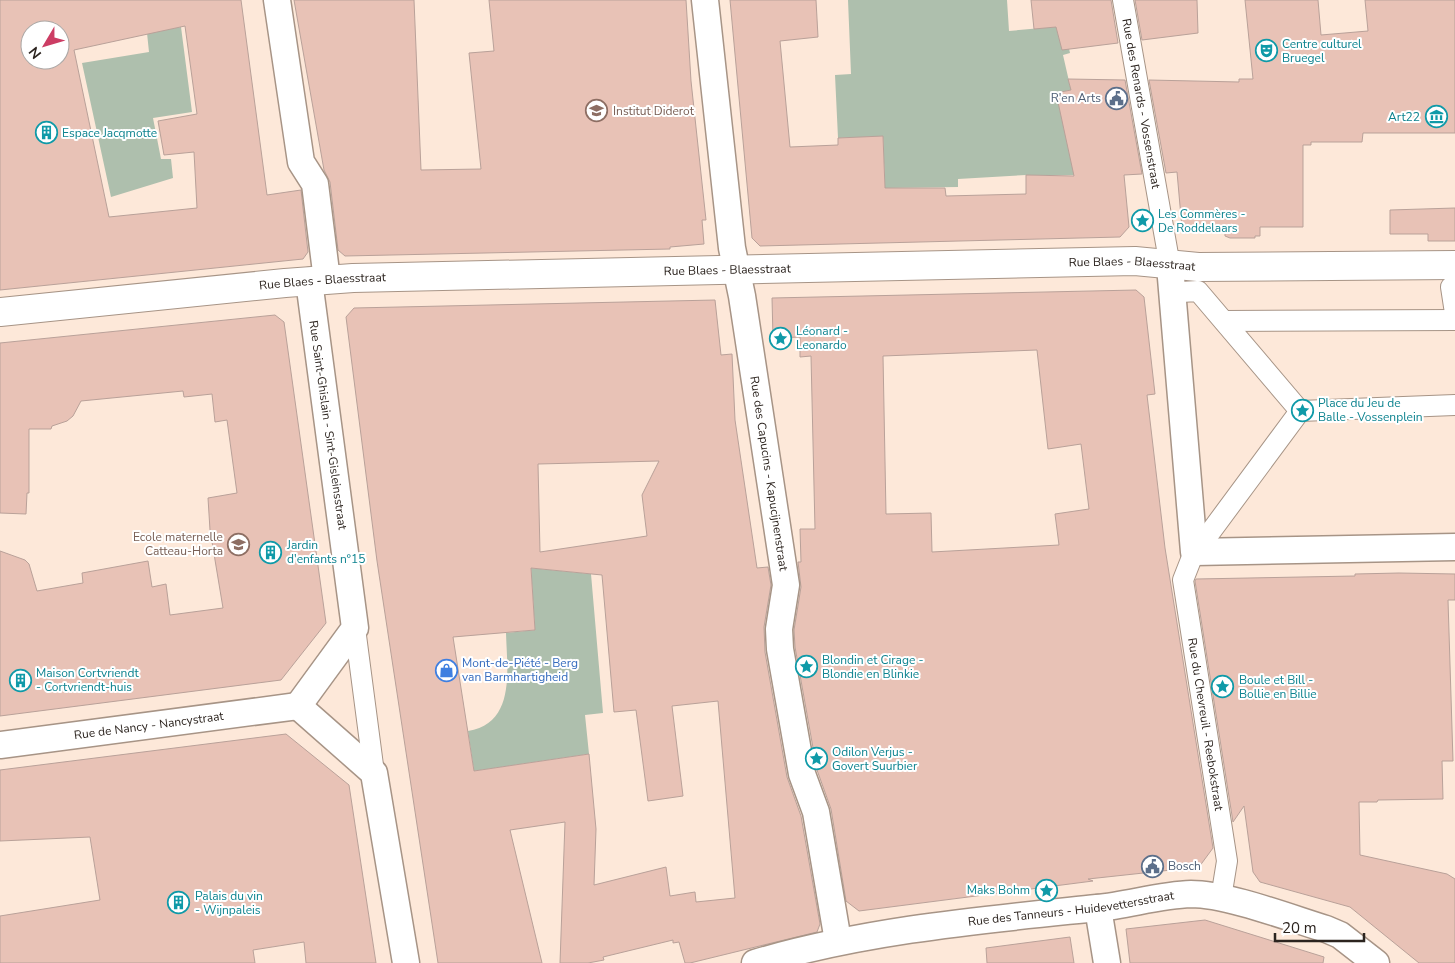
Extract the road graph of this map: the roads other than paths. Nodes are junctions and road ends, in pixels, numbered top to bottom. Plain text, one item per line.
1 (277, 0) edge
2 (705, 0) edge
3 (1123, 0) edge
4 (1170, 266) junction
5 (737, 270) junction
6 (1453, 276) edge
7 (318, 281) junction
8 (1192, 287) dead end
9 (0, 312) edge
10 (1455, 313) edge
11 (1455, 320) edge
12 (1224, 321) junction
13 (1455, 405) edge
14 (1300, 411) junction
15 (1200, 545) junction
16 (1455, 547) edge
17 (355, 628) junction
18 (298, 706) junction
19 (0, 745) edge
20 (374, 773) junction
21 (1221, 898) junction
22 (1098, 908) junction
23 (838, 941) junction
24 (796, 958) edge
25 (406, 963) edge
26 (755, 963) edge
27 (1107, 963) edge
28 (1376, 963) edge

1 - 7 street, Rue Saint-Ghislain - Sint-Gisleinsstraat
2 - 5 street, Rue des Capucins - Kapucijnenstraat
3 - 4 street, Rue des Renards - Vossenstraat
4 - 5 street, Rue Blaes - Blaesstraat
4 - 6 street, Rue Blaes - Blaesstraat
4 - 15 street
5 - 7 street, Rue Blaes - Blaesstraat
5 - 23 street, Rue des Capucins - Kapucijnenstraat
6 - 10 street
7 - 9 street, Rue Blaes - Blaesstraat
7 - 17 street, Rue Saint-Ghislain - Sint-Gisleinsstraat
8 - 12 street
11 - 12 street
12 - 14 street
13 - 14 street
14 - 15 street, Rue du Chevreuil - Reebokstraat
15 - 16 street
15 - 21 street, Rue du Chevreuil - Reebokstraat
17 - 18 street
17 - 20 street
18 - 19 street, Rue de Nancy - Nancystraat
18 - 20 street
20 - 25 street
21 - 22 street, Rue des Tanneurs - Huidevettersstraat
21 - 28 street, Rue des Tanneurs - Huidevettersstraat
22 - 23 street, Rue des Tanneurs - Huidevettersstraat
22 - 27 street
23 - 24 street, Rue des Tanneurs - Huidevettersstraat
24 - 26 street, Rue des Tanneurs - Huidevettersstraat

